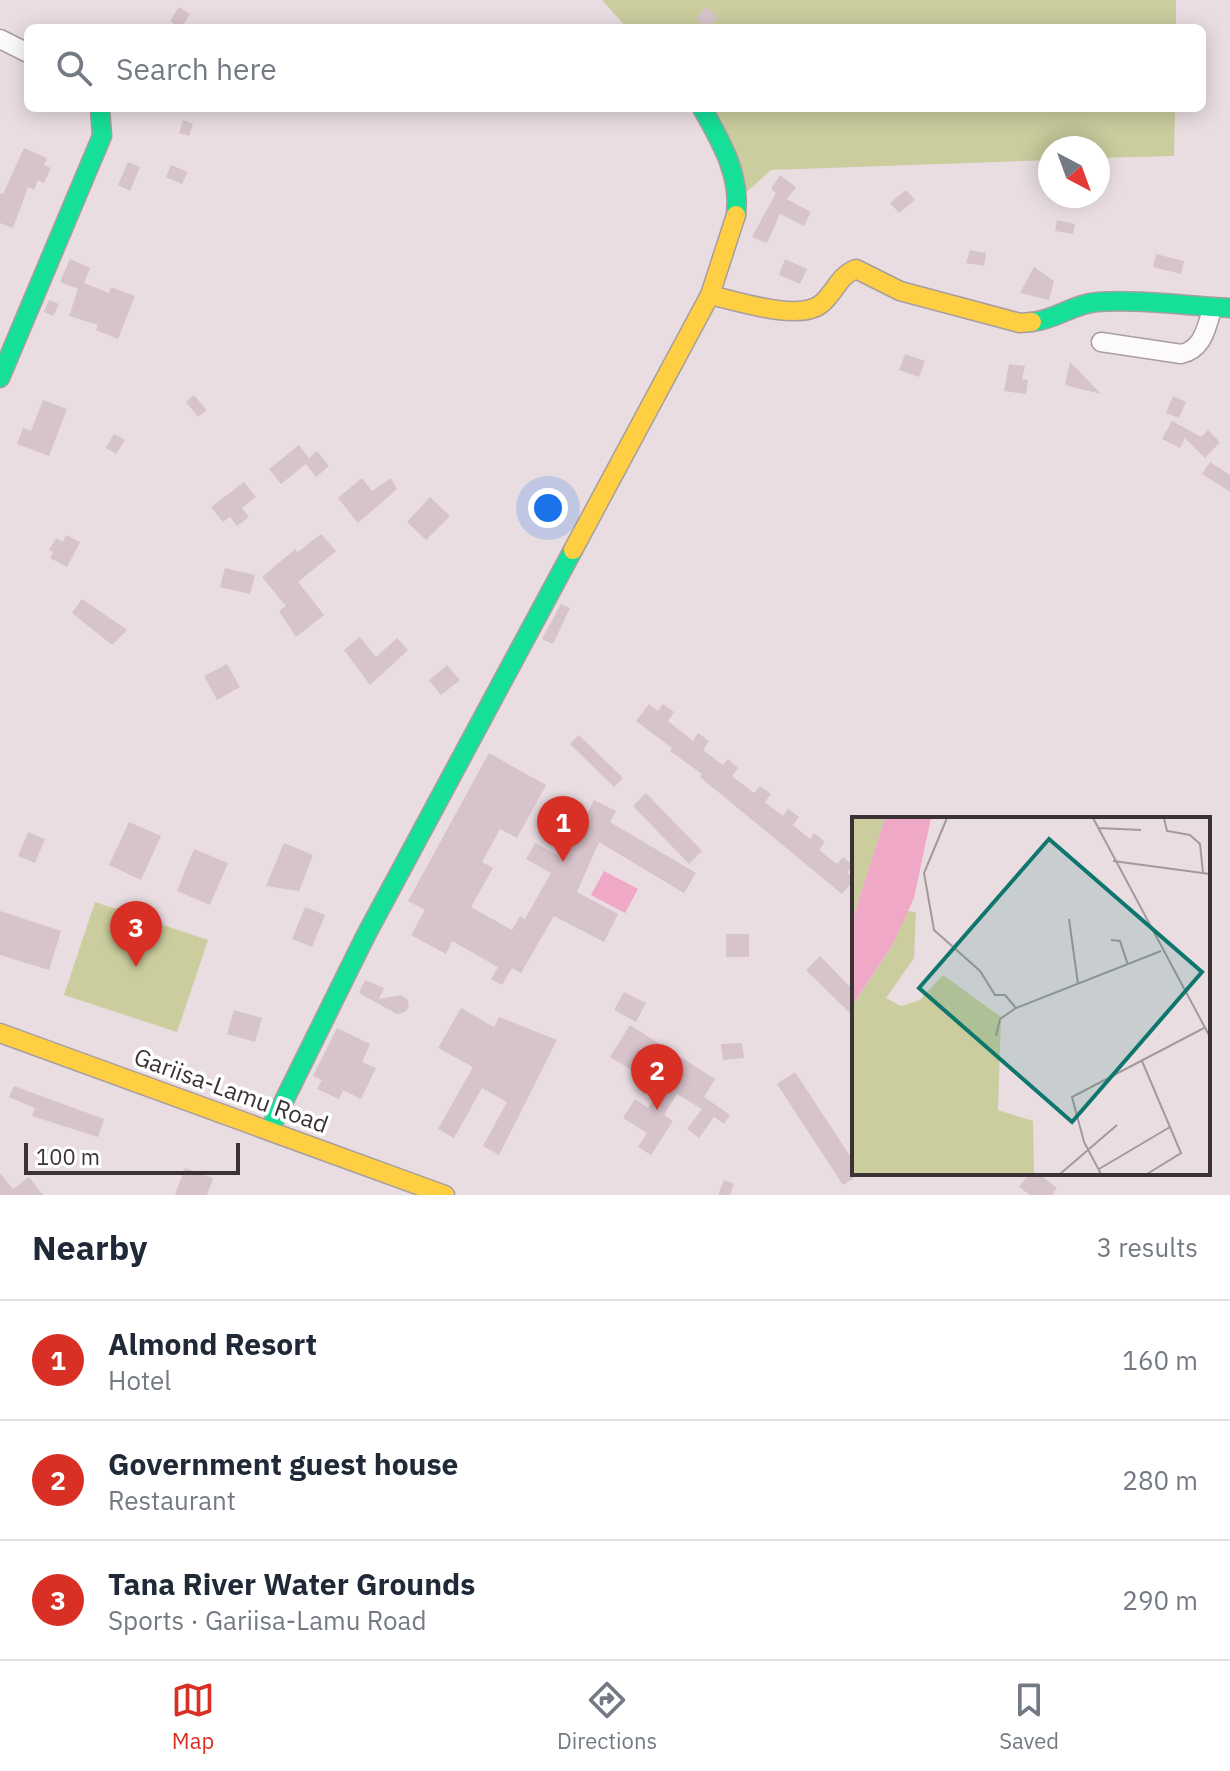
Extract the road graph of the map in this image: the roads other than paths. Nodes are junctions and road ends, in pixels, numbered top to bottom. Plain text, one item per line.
1 (0, 39) edge
2 (24, 51) edge
3 (100, 112) edge
4 (704, 112) edge
5 (710, 295) junction
6 (1222, 308) edge
7 (1101, 342) dead end
8 (0, 378) edge
9 (0, 1033) edge
10 (270, 1129) junction
11 (445, 1195) edge

1 - 2 street
3 - 8 street
4 - 5 street
5 - 6 street
5 - 10 street
6 - 7 street
9 - 10 street, Gariisa-Lamu Road
10 - 11 street, Gariisa-Lamu Road

